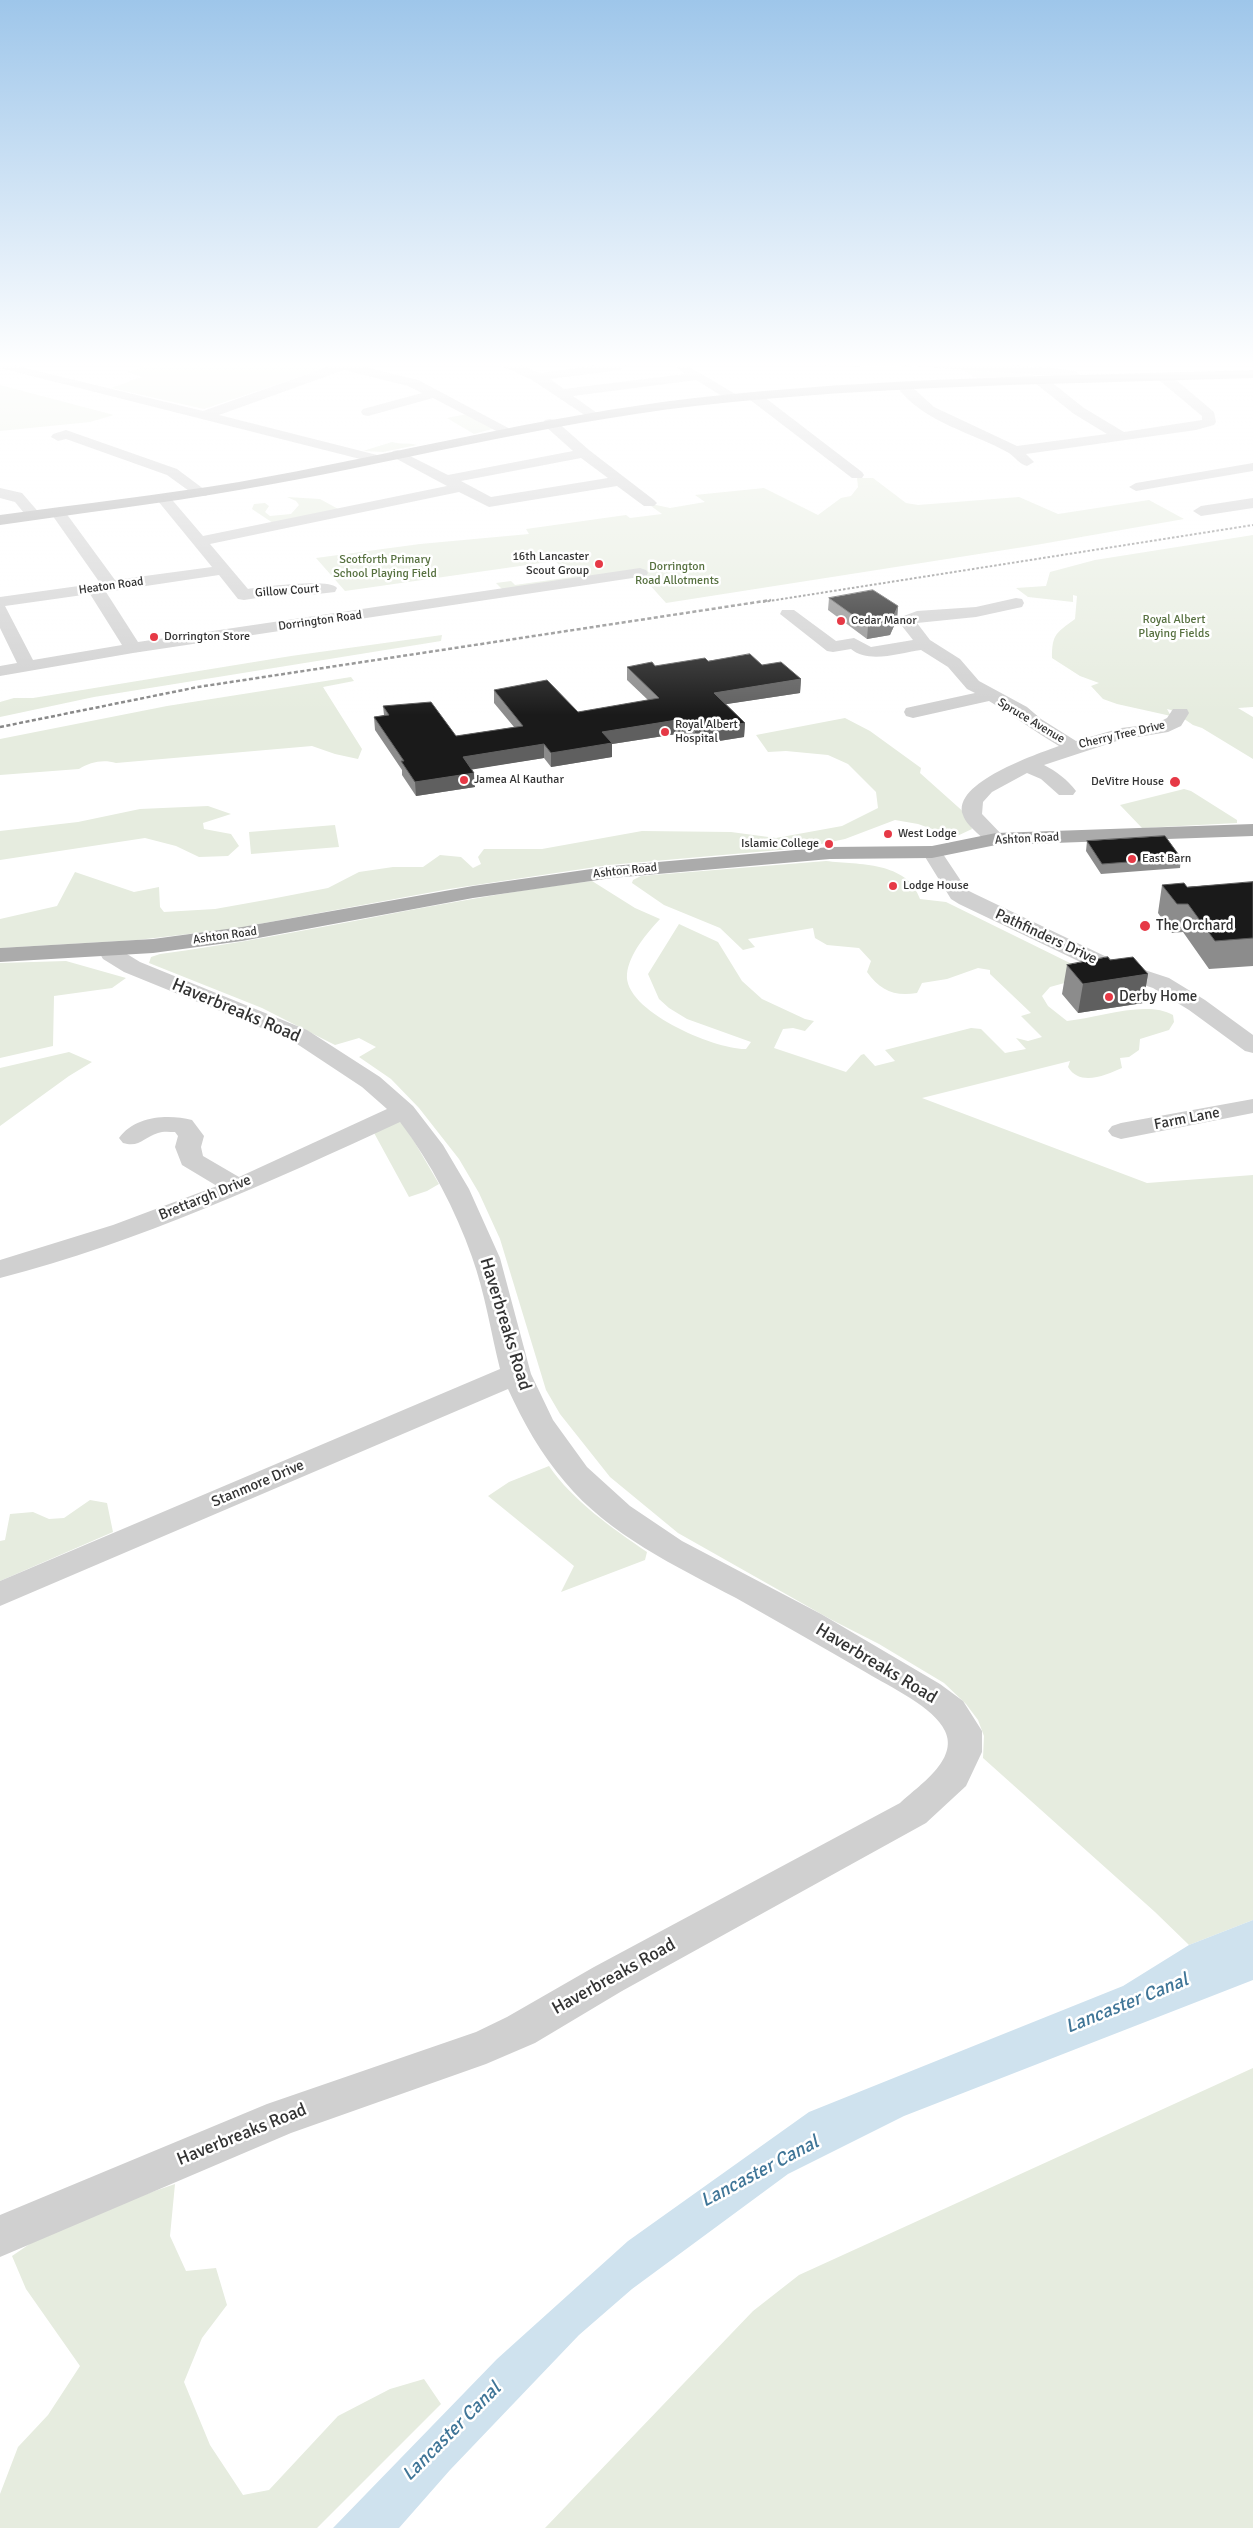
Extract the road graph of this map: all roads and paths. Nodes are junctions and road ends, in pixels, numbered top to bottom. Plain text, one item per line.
1 (7, 480) edge
2 (183, 480) edge
3 (274, 480) edge
4 (450, 480) edge
5 (1177, 480) edge
6 (619, 481) joint
7 (463, 487) junction
8 (1136, 487) dead end
9 (0, 493) edge
10 (201, 493) junction
11 (16, 494) junction
12 (163, 498) junction
13 (649, 503) dead end
14 (1253, 503) edge
15 (1201, 511) dead end
16 (58, 512) junction
17 (33, 515) junction
18 (0, 520) edge
19 (199, 541) junction
20 (222, 570) junction
21 (640, 574) dead end
22 (103, 587) junction
23 (329, 588) dead end
24 (0, 602) edge
25 (1016, 603) dead end
26 (0, 610) edge
27 (788, 614) dead end
28 (924, 644) junction
29 (132, 648) junction
30 (27, 666) junction
31 (0, 671) edge
32 (988, 696) junction
33 (913, 712) dead end
34 (1180, 713) dead end
35 (1073, 747) junction
36 (1027, 765) junction
37 (1066, 791) dead end
38 (1253, 830) edge
39 (996, 839) junction
40 (932, 852) junction
41 (111, 949) junction
42 (0, 955) edge
43 (1253, 1046) edge
44 (1253, 1106) edge
45 (404, 1111) junction
46 (1121, 1131) dead end
47 (132, 1138) dead end
48 (238, 1187) junction
49 (0, 1269) edge
50 (516, 1374) junction
51 (0, 1594) edge
52 (0, 2236) edge

1 - 11 street
2 - 10 street
3 - 10 main road
4 - 7 street
5 - 8 street
6 - 7 street
6 - 13 street
7 - 19 street
9 - 11 street
10 - 12 main road
11 - 17 street
12 - 16 main road
12 - 19 street, Gillow Court
14 - 15 street
16 - 17 main road
16 - 22 street
17 - 18 main road
19 - 20 street, Gillow Court
20 - 22 street, Heaton Road
20 - 23 street, Gillow Court
21 - 29 street, Dorrington Road
22 - 24 street, Heaton Road
22 - 29 street
25 - 28 street, Spruce Avenue
26 - 30 street
27 - 28 street
28 - 32 street, Spruce Avenue
29 - 30 street, Dorrington Road
30 - 31 street, Dorrington Road
32 - 33 street, Spruce Avenue
32 - 35 street, Spruce Avenue
34 - 35 street, Cherry Tree Drive
35 - 36 street, Cherry Tree Drive
36 - 37 street
36 - 39 street, Cherry Tree Drive
38 - 39 main road, Ashton Road
39 - 40 main road, Ashton Road
40 - 41 main road, Ashton Road
40 - 43 street, Pathfinders Drive
41 - 42 main road, Ashton Road
41 - 45 street, Haverbreaks Road
44 - 46 street, Farm Lane
45 - 48 street, Brettargh Drive
45 - 50 street, Haverbreaks Road
47 - 48 street
48 - 49 street, Brettargh Drive
50 - 51 street, Stanmore Drive
50 - 52 street, Haverbreaks Road

